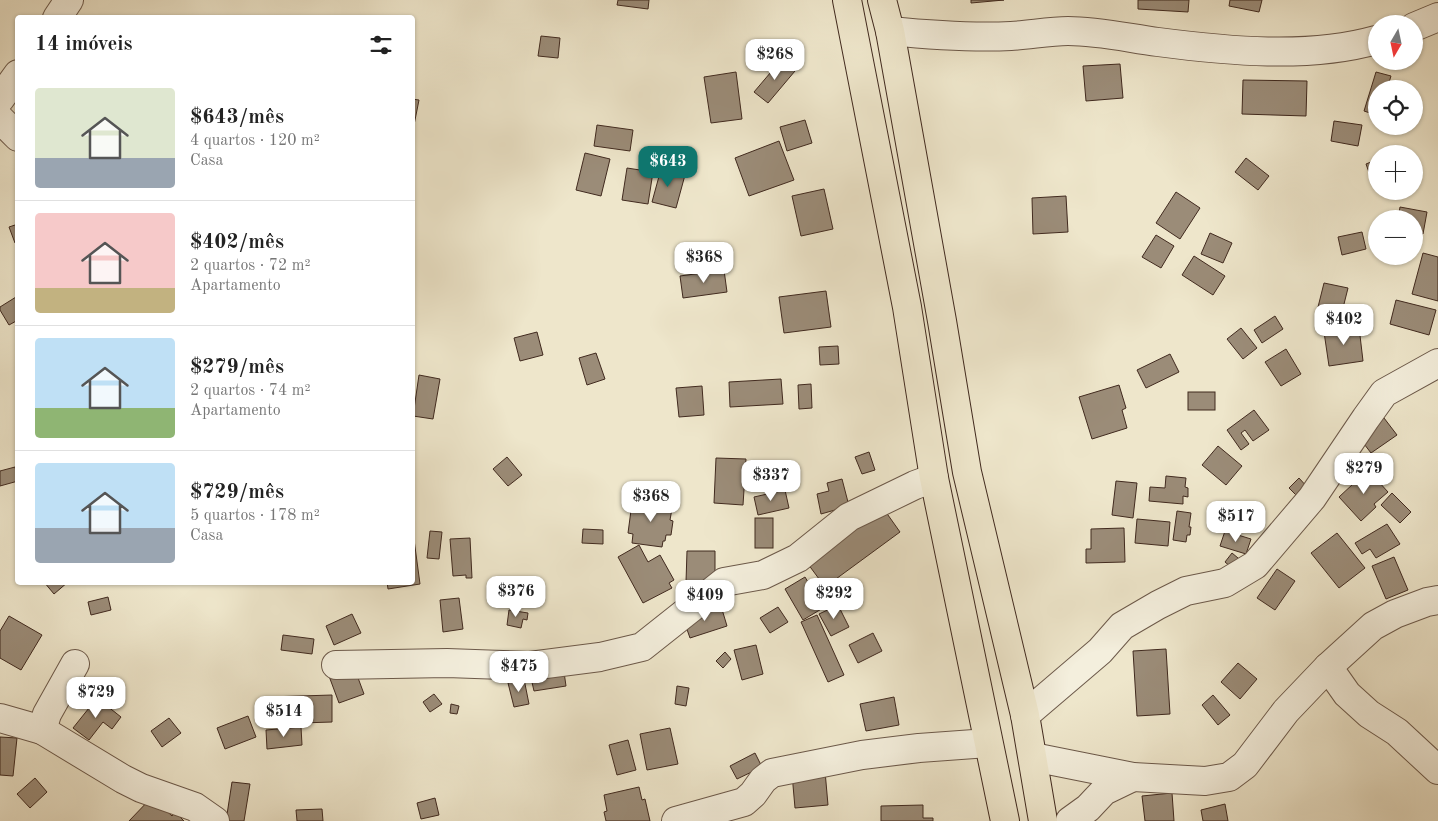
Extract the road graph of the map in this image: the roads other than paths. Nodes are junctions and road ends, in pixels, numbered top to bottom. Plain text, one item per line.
1 (69, 0) edge
2 (847, 0) edge
3 (882, 0) edge
4 (59, 15) edge
5 (1438, 17) edge
6 (1423, 23) edge
7 (890, 31) junction
8 (1368, 42) edge
9 (15, 78) edge
10 (0, 100) edge
11 (0, 119) edge
12 (15, 134) edge
13 (1438, 363) edge
14 (934, 478) junction
15 (1438, 600) edge
16 (74, 664) dead end
17 (336, 664) dead end
18 (1328, 667) junction
19 (1025, 715) junction
20 (0, 718) edge
21 (42, 730) junction
22 (988, 743) junction
23 (1033, 758) junction
24 (1438, 770) edge
25 (1133, 777) junction
26 (215, 821) edge
27 (676, 821) edge
28 (1005, 821) edge
29 (1043, 821) edge
30 (1070, 821) edge

1 - 4 street
2 - 14 highway
3 - 7 highway
5 - 6 street
7 - 8 street
7 - 19 highway
9 - 10 street
11 - 12 street
13 - 19 street
14 - 17 street
14 - 22 highway
15 - 18 street
16 - 21 street
18 - 24 street
18 - 25 street
19 - 23 highway
20 - 21 street
21 - 26 street
22 - 27 street
22 - 28 highway
23 - 25 street
23 - 29 highway
25 - 30 street

